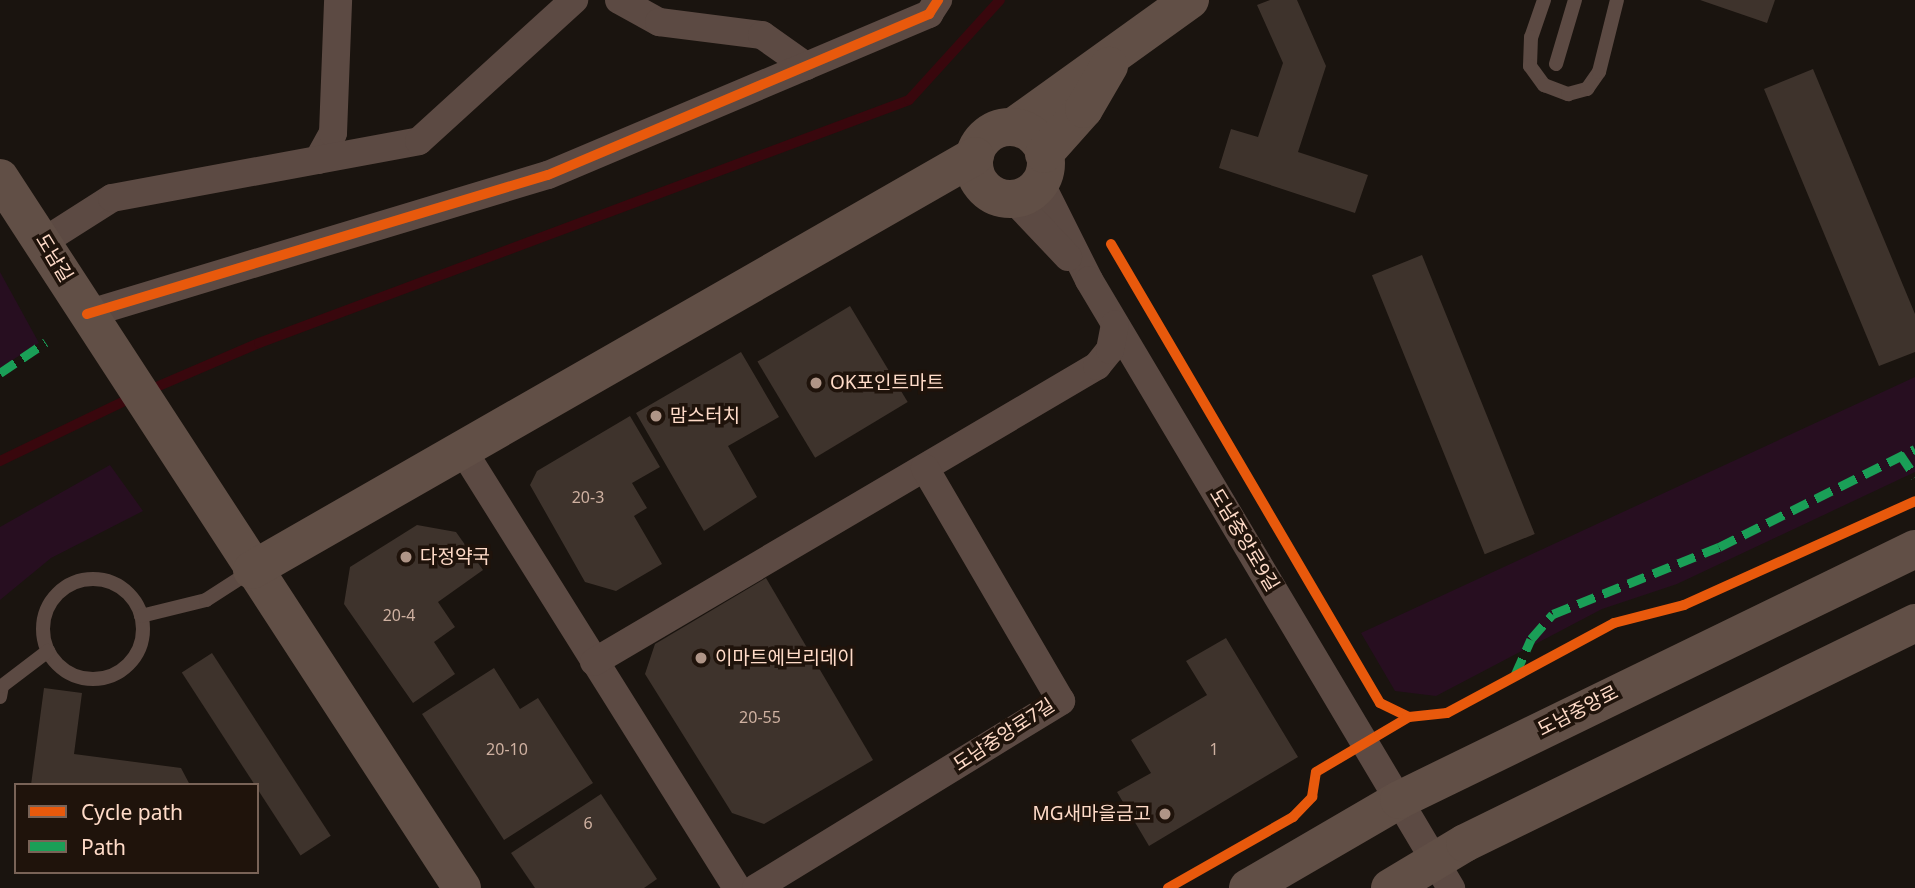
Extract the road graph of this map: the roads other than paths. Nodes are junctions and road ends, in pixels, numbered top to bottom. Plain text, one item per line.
1 (338, 0) edge
2 (574, 0) edge
3 (619, 0) edge
4 (938, 0) edge
5 (1190, 0) edge
6 (1544, 0) edge
7 (1575, 0) edge
8 (1617, 0) edge
9 (1115, 55) junction
10 (1556, 64) dead end
11 (806, 66) junction
12 (1013, 127) junction
13 (975, 156) junction
14 (318, 160) junction
15 (0, 178) edge
16 (1021, 182) junction
17 (897, 204) junction
18 (46, 240) junction
19 (1115, 324) junction
20 (95, 327) junction
21 (1097, 366) junction
22 (1144, 374) junction
23 (462, 450) junction
24 (925, 468) junction
25 (1915, 549) edge
26 (252, 570) junction
27 (141, 616) junction
28 (1915, 623) edge
29 (48, 651) junction
30 (594, 662) junction
31 (0, 697) edge
32 (1399, 800) junction
33 (1443, 875) edge
34 (462, 888) edge
35 (737, 888) edge
36 (756, 888) edge
37 (1248, 888) edge
38 (1390, 888) edge

1 - 14 street
2 - 14 street
3 - 11 street
4 - 11 street
5 - 9 street
6 - 8 lane
7 - 10 lane
9 - 12 street
9 - 16 street
11 - 20 street
12 - 13 street
12 - 16 street
13 - 16 street
13 - 17 street
14 - 18 street
15 - 18 street, 도남길
16 - 17 street
16 - 19 street, 도남중앙로9길
17 - 23 street
18 - 20 street, 도남길
19 - 21 street
19 - 22 street, 도남중앙로9길
20 - 26 street, 도남길
21 - 22 street
21 - 24 street
22 - 32 street, 도남중앙로9길
23 - 26 street
23 - 30 street
24 - 30 street
24 - 36 street, 도남중앙로7길
25 - 32 street, 도남중앙로
26 - 27 lane
26 - 34 street, 도남길
27 - 29 lane
27 - 29 lane
28 - 33 street
29 - 31 lane
30 - 35 street
32 - 33 street, 도남중앙로9길
32 - 37 street, 도남중앙로
33 - 38 street

